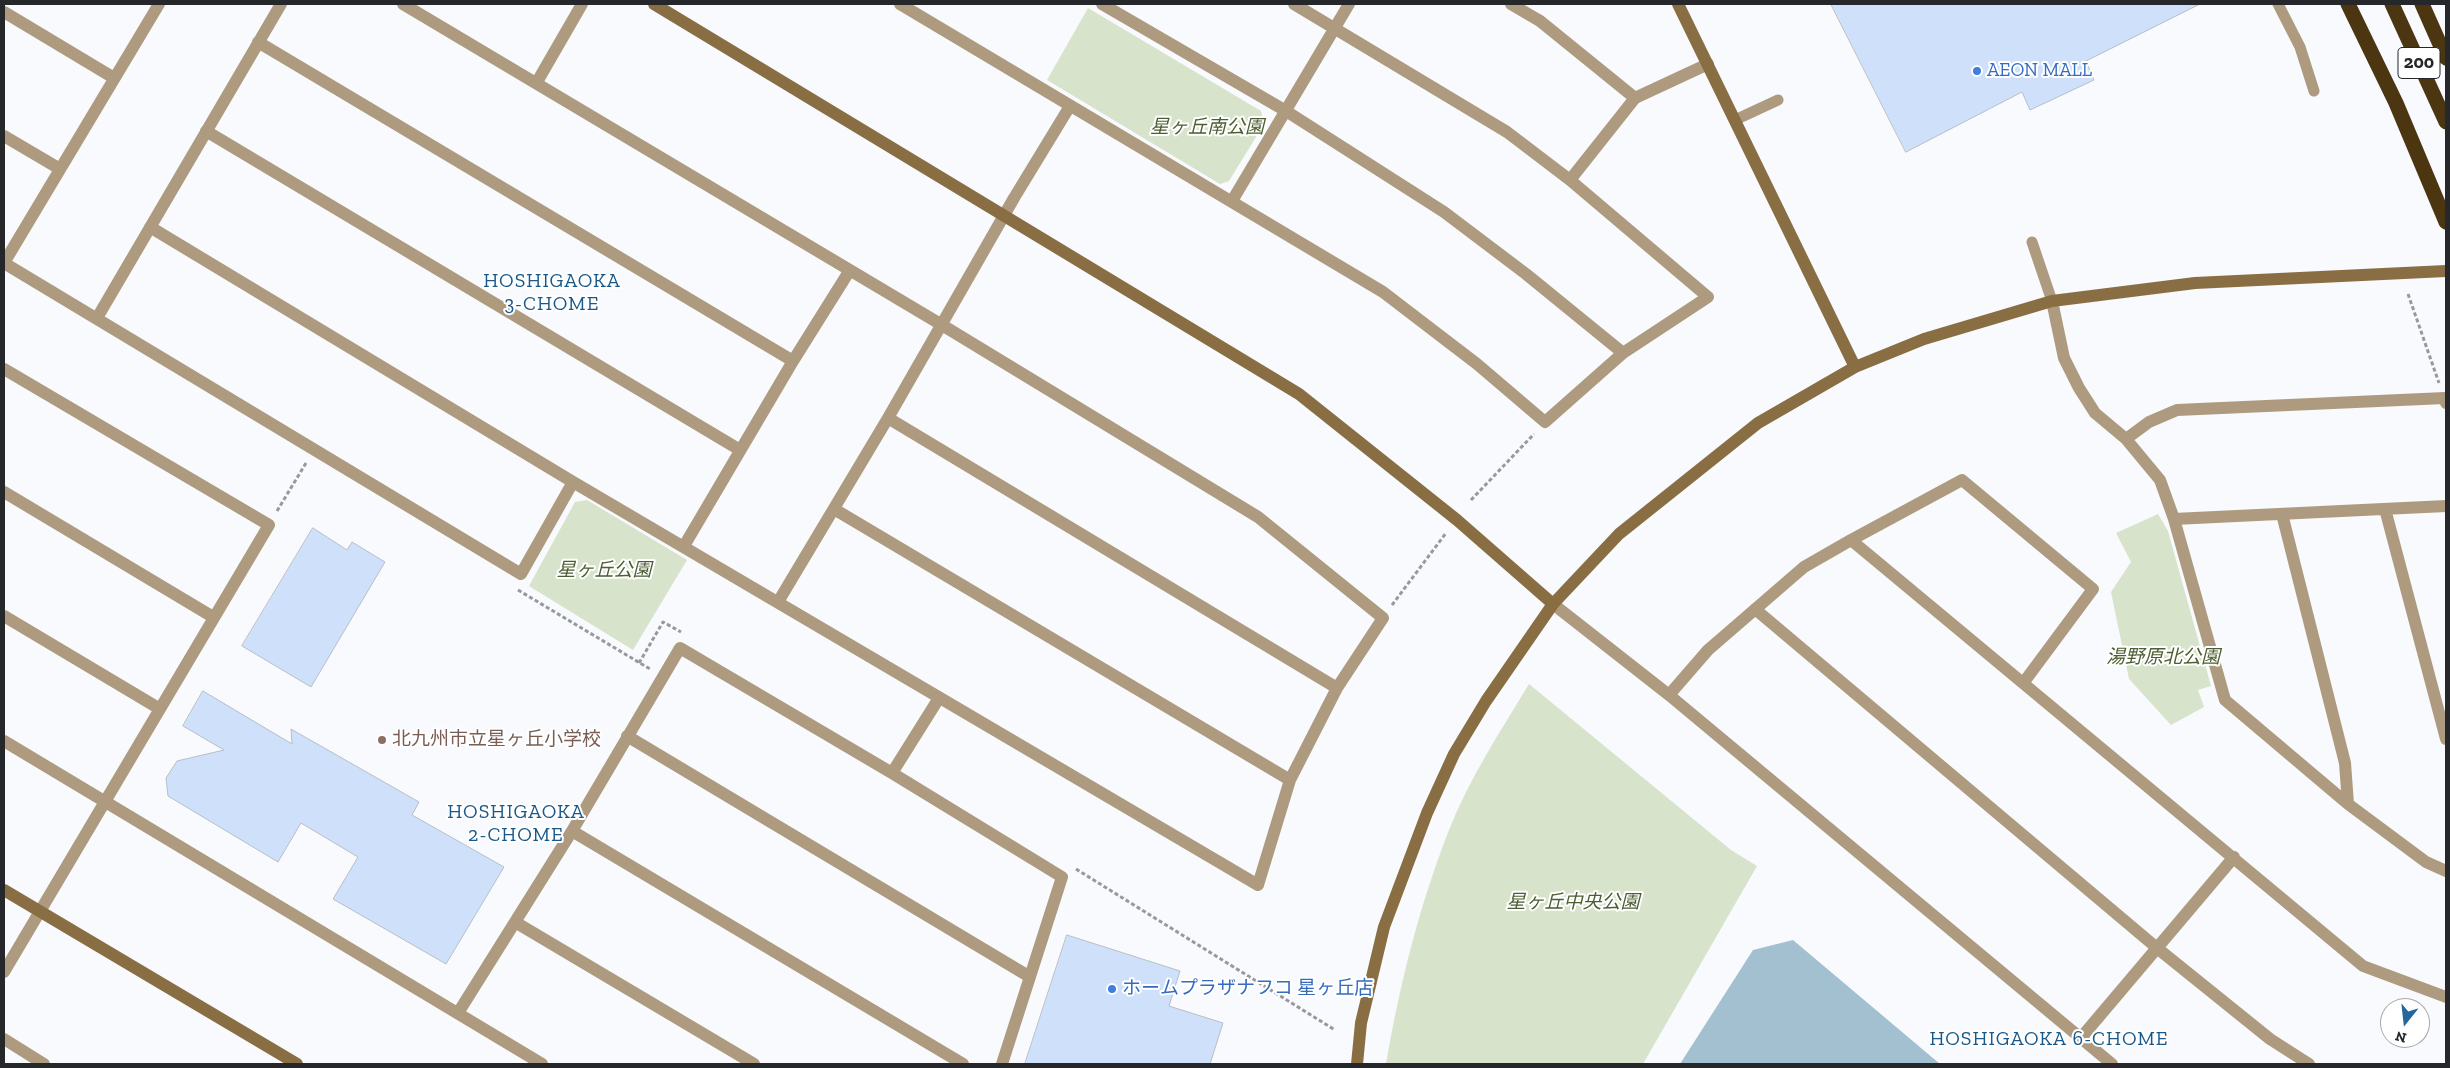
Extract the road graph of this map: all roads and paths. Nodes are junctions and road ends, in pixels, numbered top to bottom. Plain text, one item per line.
1 (158, 4) edge
2 (281, 4) edge
3 (403, 4) edge
4 (582, 4) edge
5 (654, 4) edge
6 (900, 4) edge
7 (1102, 4) edge
8 (1294, 4) edge
9 (1349, 4) edge
10 (1511, 4) edge
11 (1678, 4) edge
12 (2278, 4) edge
13 (2348, 4) edge
14 (2392, 4) edge
15 (2422, 4) edge
16 (4, 12) edge
17 (1335, 28) junction
18 (258, 42) junction
19 (2446, 58) edge
20 (1708, 64) junction
21 (114, 78) junction
22 (537, 82) junction
23 (2314, 91) dead end
24 (1635, 98) junction
25 (1778, 100) dead end
26 (1070, 106) junction
27 (1286, 111) junction
28 (1735, 120) junction
29 (2446, 122) edge
30 (206, 131) junction
31 (4, 136) edge
32 (60, 169) junction
33 (1570, 180) junction
34 (1232, 201) junction
35 (1004, 215) junction
36 (2446, 222) edge
37 (150, 227) junction
38 (2032, 242) dead end
39 (850, 270) junction
40 (2446, 271) edge
41 (2408, 294) dead end
42 (2052, 301) junction
43 (96, 318) junction
44 (942, 324) junction
45 (1623, 353) junction
46 (793, 361) junction
47 (1855, 367) junction
48 (4, 369) edge
49 (2445, 401) edge
50 (888, 418) junction
51 (1545, 422) junction
52 (2126, 439) junction
53 (740, 450) junction
54 (306, 462) dead end
55 (573, 482) junction
56 (4, 492) edge
57 (1471, 500) dead end
58 (2446, 506) edge
59 (834, 509) junction
60 (2385, 509) junction
61 (2282, 514) junction
62 (2174, 519) junction
63 (269, 525) junction
64 (1446, 534) dead end
65 (1851, 540) junction
66 (684, 546) junction
67 (778, 602) junction
68 (1553, 604) junction
69 (1755, 609) junction
70 (4, 616) edge
71 (214, 617) junction
72 (1383, 618) junction
73 (2024, 682) junction
74 (1337, 688) junction
75 (1669, 696) junction
76 (939, 698) junction
77 (160, 709) junction
78 (627, 736) junction
79 (2446, 739) edge
80 (4, 741) edge
81 (892, 773) junction
82 (1290, 780) junction
83 (106, 802) junction
84 (2348, 804) junction
85 (572, 831) junction
86 (2234, 858) junction
87 (2446, 871) edge
88 (4, 890) edge
89 (41, 912) junction
90 (515, 922) junction
91 (2157, 948) junction
92 (4, 972) edge
93 (1030, 977) junction
94 (2446, 997) edge
95 (458, 1013) junction
96 (4, 1039) edge
97 (2080, 1039) junction
98 (44, 1064) edge
99 (297, 1064) edge
100 (542, 1064) edge
101 (754, 1064) edge
102 (963, 1064) edge
103 (1002, 1064) edge
104 (1357, 1064) edge
105 (2112, 1064) edge
106 (2309, 1064) edge

1 - 21 street
2 - 18 street
3 - 22 street
4 - 22 street
5 - 35 street
6 - 26 street
7 - 27 street
8 - 17 street
9 - 17 street
10 - 24 street
11 - 20 street
12 - 23 lane
13 - 36 highway
14 - 29 highway, 200
15 - 19 highway, 200
16 - 21 street
17 - 27 street
17 - 33 street
18 - 30 street
18 - 46 street
20 - 24 street
20 - 28 street
21 - 32 street
22 - 39 street
24 - 33 street
25 - 28 lane
26 - 34 street
26 - 35 street
27 - 34 street
27 - 45 street
28 - 47 street
30 - 37 street
30 - 53 street
31 - 32 street
32 - 43 street
33 - 45 street
34 - 51 street
35 - 44 street
35 - 68 street
37 - 43 street
37 - 55 street
38 - 42 lane
39 - 44 street
39 - 46 street
40 - 42 street
41 - 49 path
42 - 47 street
42 - 52 street
43 - 55 street
44 - 50 street
44 - 72 street
45 - 51 street
46 - 53 street
47 - 68 street
48 - 63 street
49 - 52 street
50 - 59 street
50 - 74 street
51 - 57 path
52 - 62 street
53 - 66 street
54 - 63 path
55 - 66 street
56 - 71 street
58 - 60 street
59 - 67 street
59 - 82 street
60 - 61 street
60 - 79 street
61 - 62 street
61 - 84 street
62 - 84 street
63 - 71 street
64 - 72 path
65 - 69 street
65 - 73 street
65 - 73 street
66 - 67 street
67 - 76 street
68 - 75 street
68 - 104 street
69 - 75 street
69 - 91 street
70 - 77 street
71 - 77 street
72 - 74 street
73 - 86 street
74 - 82 street
75 - 97 street
76 - 81 street
76 - 82 street
77 - 83 street
78 - 81 street
78 - 85 street
78 - 93 street
80 - 83 street
81 - 93 street
83 - 89 street
83 - 95 street
84 - 87 street
85 - 90 street
85 - 102 street
86 - 91 street
86 - 94 street
88 - 89 street
89 - 92 street
89 - 99 street
90 - 95 street
90 - 101 street
91 - 97 street
91 - 106 street
93 - 103 street
95 - 100 street
96 - 98 street
97 - 105 street

